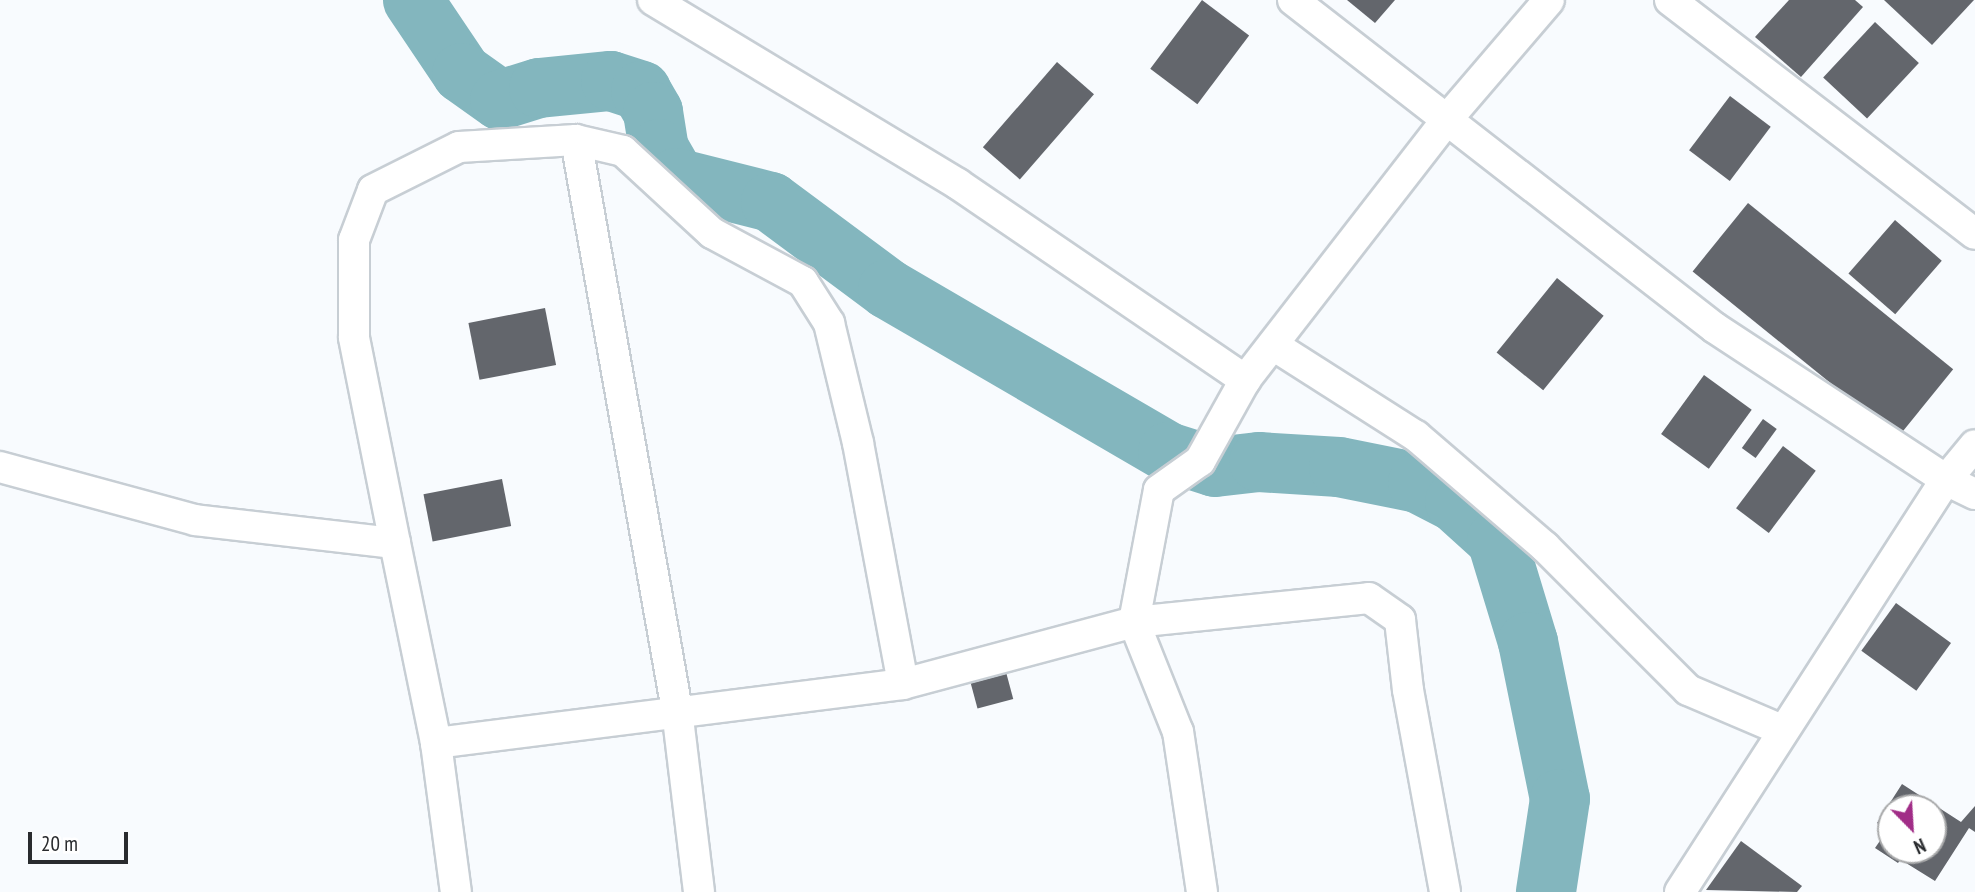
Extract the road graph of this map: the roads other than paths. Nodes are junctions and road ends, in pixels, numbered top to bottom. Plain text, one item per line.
1 (653, 0) edge
2 (1293, 0) edge
3 (1549, 0) edge
4 (1670, 0) edge
5 (1448, 118) junction
6 (576, 140) junction
7 (1975, 234) edge
8 (1273, 345) junction
9 (1245, 380) junction
10 (1975, 445) edge
11 (0, 467) edge
12 (1946, 480) junction
13 (1975, 494) edge
14 (395, 543) junction
15 (1134, 622) junction
16 (903, 684) junction
17 (677, 710) junction
18 (1782, 730) junction
19 (436, 743) junction
20 (456, 892) edge
21 (698, 892) edge
22 (1202, 892) edge
23 (1445, 892) edge
24 (1680, 892) edge

1 - 9 street
2 - 5 street
3 - 5 street
4 - 7 street
5 - 8 street
5 - 12 street
6 - 14 street
6 - 16 street
6 - 17 street
8 - 9 street
8 - 18 street
9 - 15 street
10 - 12 street
11 - 14 street
12 - 13 street
12 - 18 street
14 - 19 street
15 - 16 street
15 - 22 street
15 - 23 street
16 - 17 street
17 - 19 street
17 - 21 street
18 - 24 street
19 - 20 street

